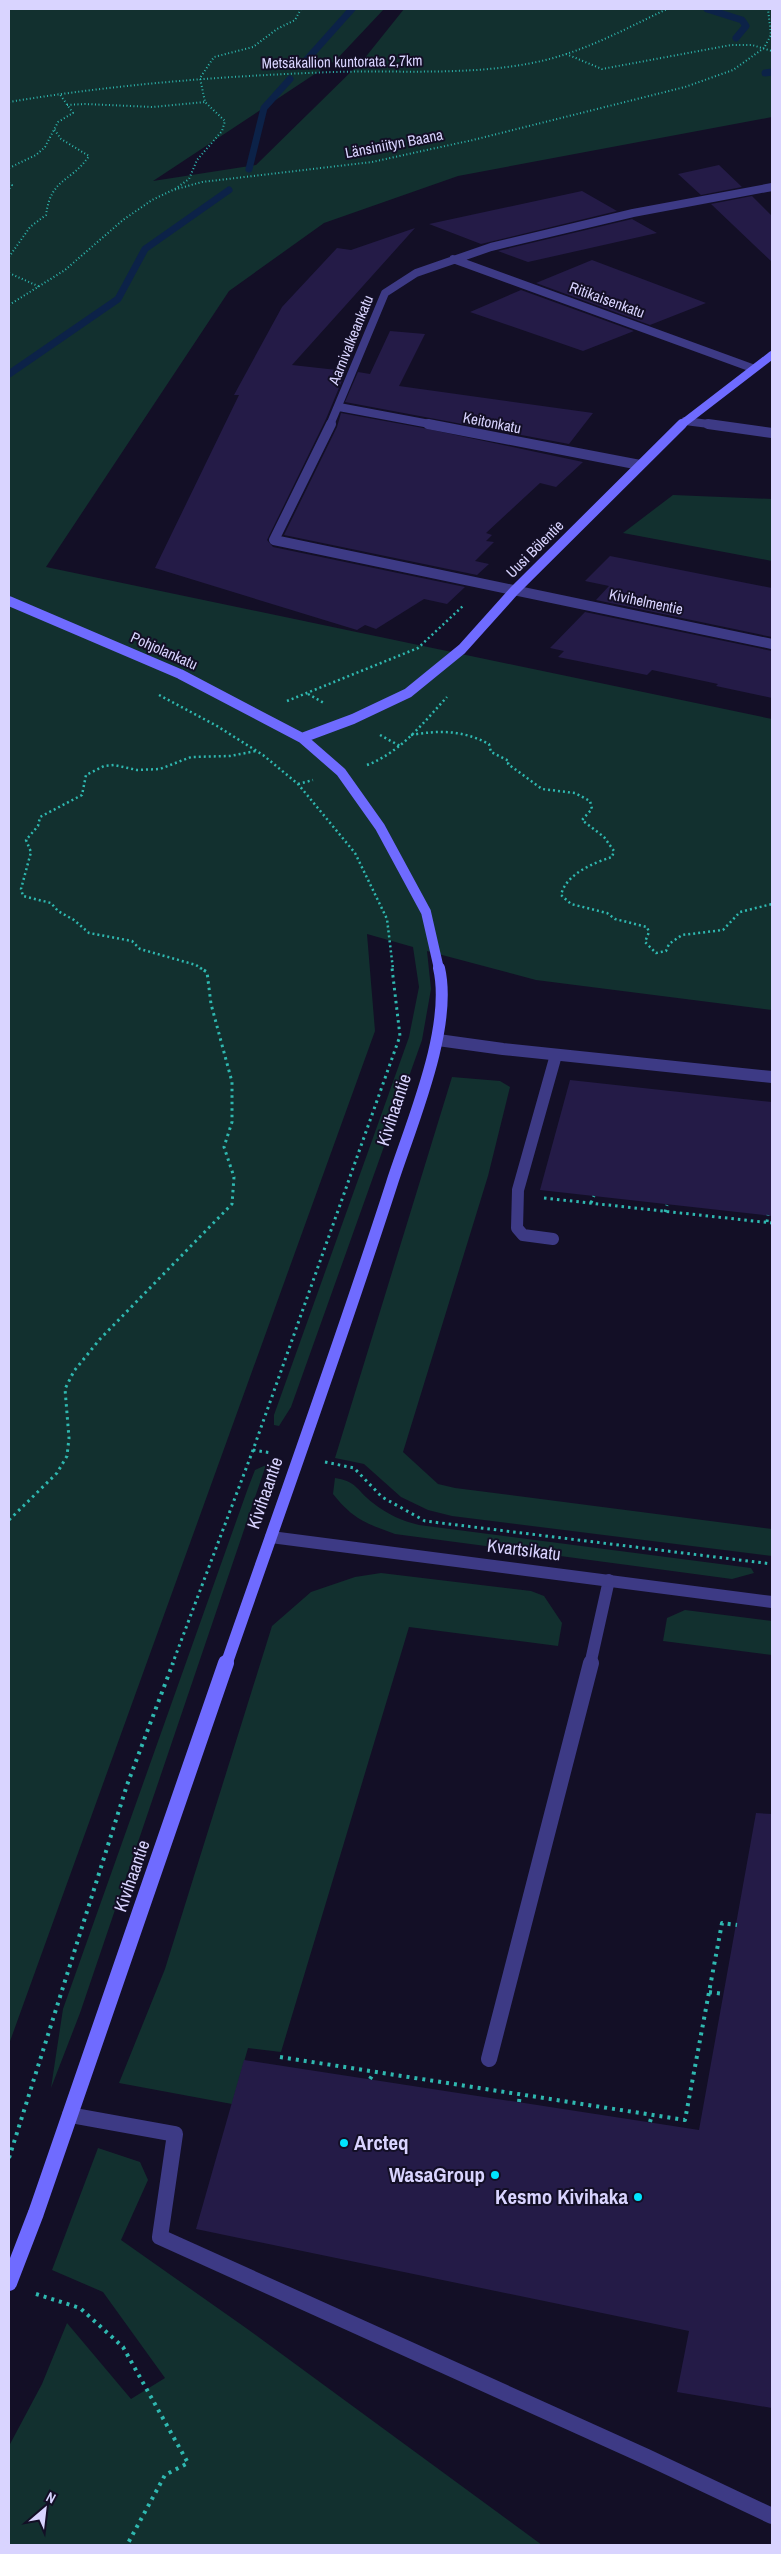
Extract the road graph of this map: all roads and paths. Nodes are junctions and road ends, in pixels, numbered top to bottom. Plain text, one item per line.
1 (301, 9) edge
2 (667, 9) edge
3 (768, 9) edge
4 (764, 48) junction
5 (772, 51) edge
6 (566, 54) junction
7 (200, 78) junction
8 (58, 93) junction
9 (9, 102) edge
10 (205, 102) junction
11 (67, 105) junction
12 (54, 129) junction
13 (9, 168) edge
14 (9, 182) edge
15 (772, 186) edge
16 (9, 189) edge
17 (173, 190) junction
18 (9, 257) edge
19 (453, 259) junction
20 (9, 273) edge
21 (41, 287) junction
22 (9, 305) edge
23 (772, 355) edge
24 (752, 368) junction
25 (339, 408) junction
26 (685, 420) junction
27 (772, 433) edge
28 (640, 465) junction
29 (485, 585) junction
30 (514, 590) junction
31 (9, 600) edge
32 (772, 644) edge
33 (254, 712) junction
34 (410, 735) dead end
35 (302, 738) junction
36 (772, 904) edge
37 (438, 1040) junction
38 (556, 1055) junction
39 (772, 1077) edge
40 (594, 1196) dead end
41 (544, 1198) dead end
42 (592, 1203) junction
43 (667, 1205) dead end
44 (665, 1212) junction
45 (768, 1216) dead end
46 (767, 1222) junction
47 (772, 1223) edge
48 (553, 1239) dead end
49 (253, 1450) junction
50 (298, 1457) junction
51 (9, 1520) edge
52 (271, 1537) junction
53 (772, 1564) edge
54 (609, 1580) junction
55 (772, 1602) edge
56 (736, 1925) dead end
57 (709, 1992) junction
58 (724, 1994) dead end
59 (280, 2057) dead end
60 (489, 2059) dead end
61 (374, 2072) junction
62 (370, 2080) dead end
63 (520, 2094) junction
64 (519, 2102) dead end
65 (70, 2115) junction
66 (652, 2115) junction
67 (650, 2122) dead end
68 (9, 2158) edge
69 (9, 2283) edge
70 (27, 2291) dead end
71 (772, 2516) edge
72 (127, 2545) edge

1 - 7 path
2 - 6 path, Metsäkallion kuntorata 2,7km
3 - 4 path
4 - 5 path
4 - 6 path
4 - 17 path, Länsiniityn Baana
6 - 7 path, Metsäkallion kuntorata 2,7km
7 - 8 path, Metsäkallion kuntorata 2,7km
7 - 10 path
8 - 9 path, Metsäkallion kuntorata 2,7km
8 - 11 path
10 - 11 path
10 - 17 path
11 - 12 path
12 - 13 path
12 - 18 path
14 - 16 path
15 - 19 street, Aarnivalkeankatu
17 - 21 path, Länsiniityn Baana
19 - 24 street, Ritikaisenkatu
19 - 25 street, Aarnivalkeankatu
20 - 21 path
21 - 22 path, Länsiniityn Baana
23 - 24 main road, Uusi Bölentie
24 - 26 main road, Uusi Bölentie
25 - 28 street, Keitonkatu
25 - 29 street, Aarnivalkeankatu
26 - 27 street
26 - 28 main road, Uusi Bölentie
28 - 30 main road, Uusi Bölentie
29 - 30 street, Aarnivalkeankatu
29 - 33 path
30 - 32 street, Kivihelmentie
30 - 35 main road, Uusi Bölentie
31 - 33 main road, Pohjolankatu
33 - 35 main road, Pohjolankatu
34 - 36 path
35 - 37 main road, Kivihaantie
37 - 38 street
37 - 50 main road, Kivihaantie
38 - 39 street
38 - 48 street
40 - 42 path
41 - 42 path
42 - 44 path
43 - 44 path
44 - 46 path
45 - 46 path
46 - 47 path
49 - 50 path
49 - 51 path
49 - 68 path
50 - 52 main road, Kivihaantie
50 - 53 path
52 - 54 street, Kvartsikatu
52 - 65 main road, Kivihaantie
54 - 55 street, Kvartsikatu
54 - 60 street
56 - 57 path
57 - 58 path
57 - 66 path
59 - 61 path
61 - 62 path
61 - 63 path
63 - 64 path
63 - 66 path
65 - 69 main road, Kivihaantie
65 - 71 street
66 - 67 path
70 - 72 path

